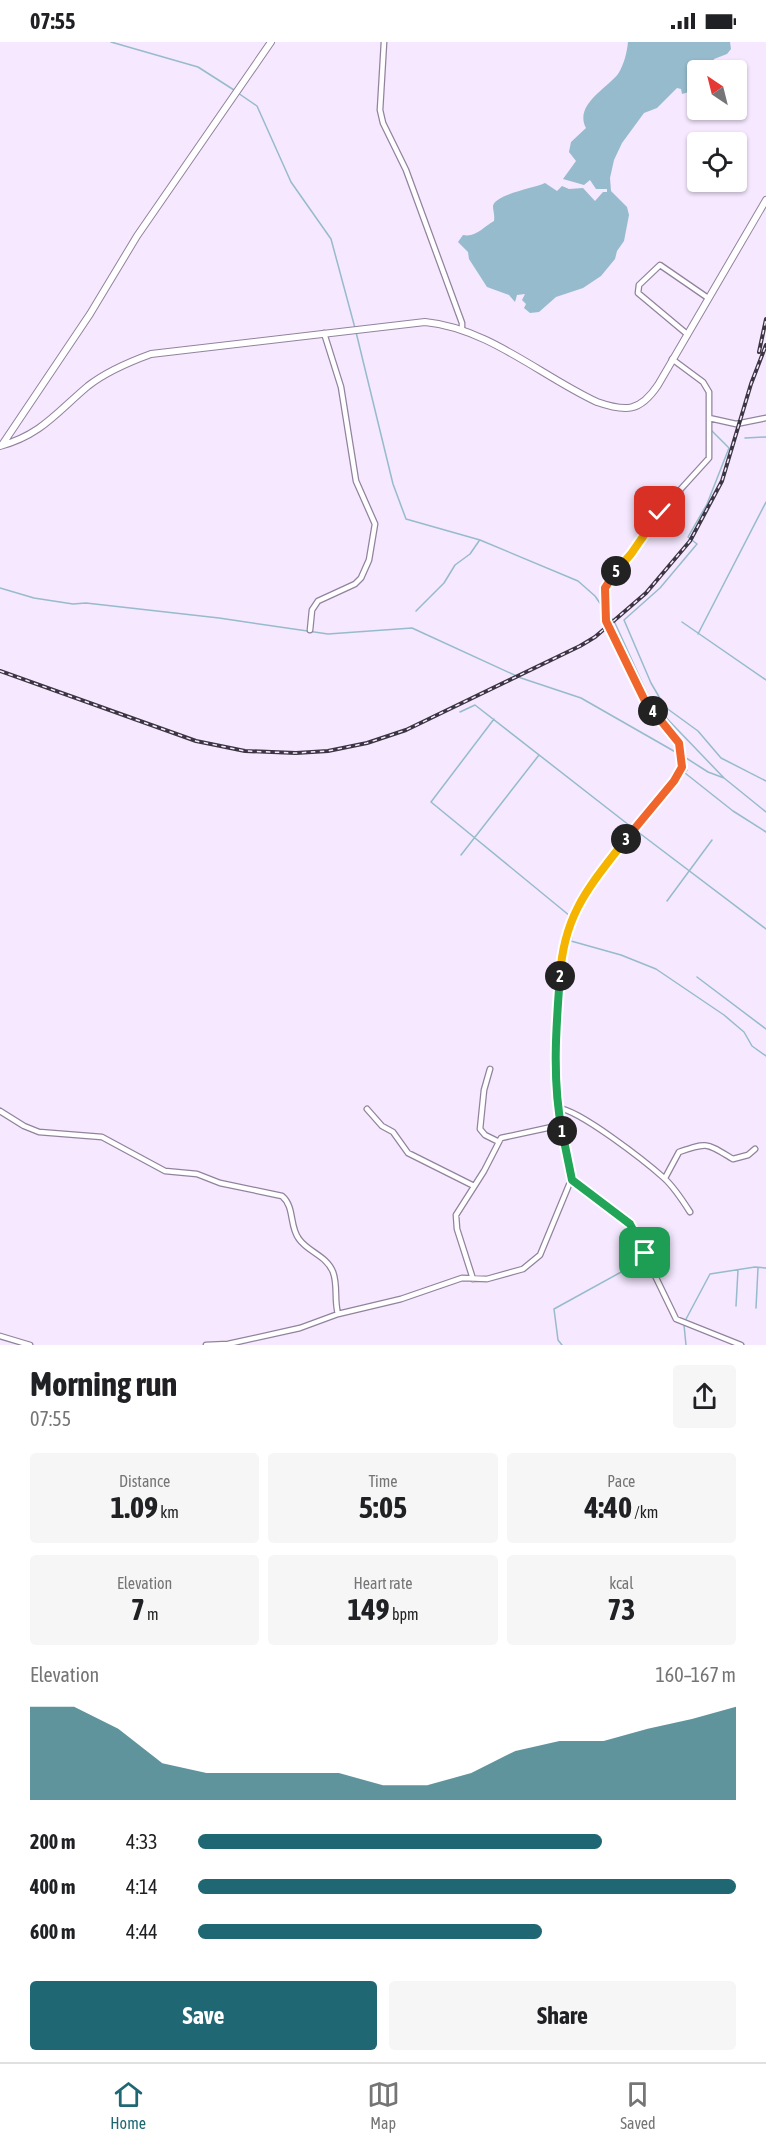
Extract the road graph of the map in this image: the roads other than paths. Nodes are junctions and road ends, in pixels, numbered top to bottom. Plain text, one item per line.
1 (271, 42) edge
2 (384, 42) edge
3 (766, 200) edge
4 (708, 298) junction
5 (462, 329) junction
6 (324, 333) junction
7 (687, 334) junction
8 (672, 359) junction
9 (709, 418) junction
10 (766, 418) edge
11 (1, 447) edge
12 (310, 630) dead end
13 (490, 1069) dead end
14 (558, 1108) junction
15 (367, 1109) dead end
16 (0, 1111) edge
17 (561, 1125) junction
18 (498, 1141) junction
19 (755, 1149) dead end
20 (665, 1178) junction
21 (572, 1180) junction
22 (474, 1185) junction
23 (690, 1212) dead end
24 (473, 1279) junction
25 (338, 1314) junction
26 (0, 1335) edge
27 (30, 1345) edge
28 (206, 1345) edge
29 (741, 1345) edge

1 - 11 main road
2 - 5 street
3 - 4 main road
4 - 7 main road
4 - 7 street
5 - 6 main road
5 - 8 main road
6 - 11 main road
6 - 12 street
7 - 8 main road
8 - 9 street
9 - 10 street
9 - 14 street
13 - 18 street
14 - 17 street
14 - 20 street
15 - 22 street
16 - 25 street
17 - 18 street
17 - 21 street
18 - 22 street
19 - 20 street
20 - 23 street
21 - 24 street
21 - 29 street
22 - 24 street
24 - 25 street
25 - 28 street
26 - 27 street

